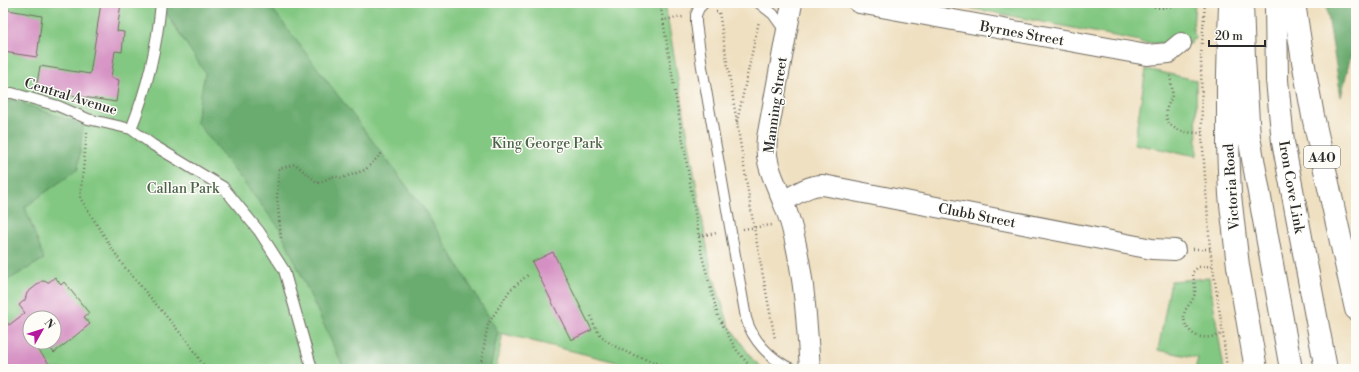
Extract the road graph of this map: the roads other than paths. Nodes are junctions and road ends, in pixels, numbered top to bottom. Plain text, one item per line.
1 (161, 3) edge
2 (704, 3) edge
3 (792, 3) edge
4 (860, 3) edge
5 (1230, 3) edge
6 (1242, 3) edge
7 (1276, 3) edge
8 (1294, 3) edge
9 (761, 4) edge
10 (786, 32) junction
11 (1181, 43) dead end
12 (3, 93) edge
13 (131, 129) junction
14 (783, 202) junction
15 (1175, 250) dead end
16 (1356, 309) edge
17 (312, 369) edge
18 (792, 369) edge
19 (810, 369) edge
20 (1256, 369) edge
21 (1291, 369) edge
22 (1326, 369) edge

1 - 13 lane
2 - 18 lane
3 - 10 street, Manning Street
4 - 11 street, Byrnes Street
5 - 20 highway, Victoria Road
6 - 21 highway
7 - 22 highway, Iron Cove Link
8 - 16 highway, A40
9 - 10 lane
10 - 14 street, Manning Street
12 - 13 lane, Central Avenue
13 - 17 lane
14 - 15 street, Clubb Street
14 - 19 street, Manning Street

